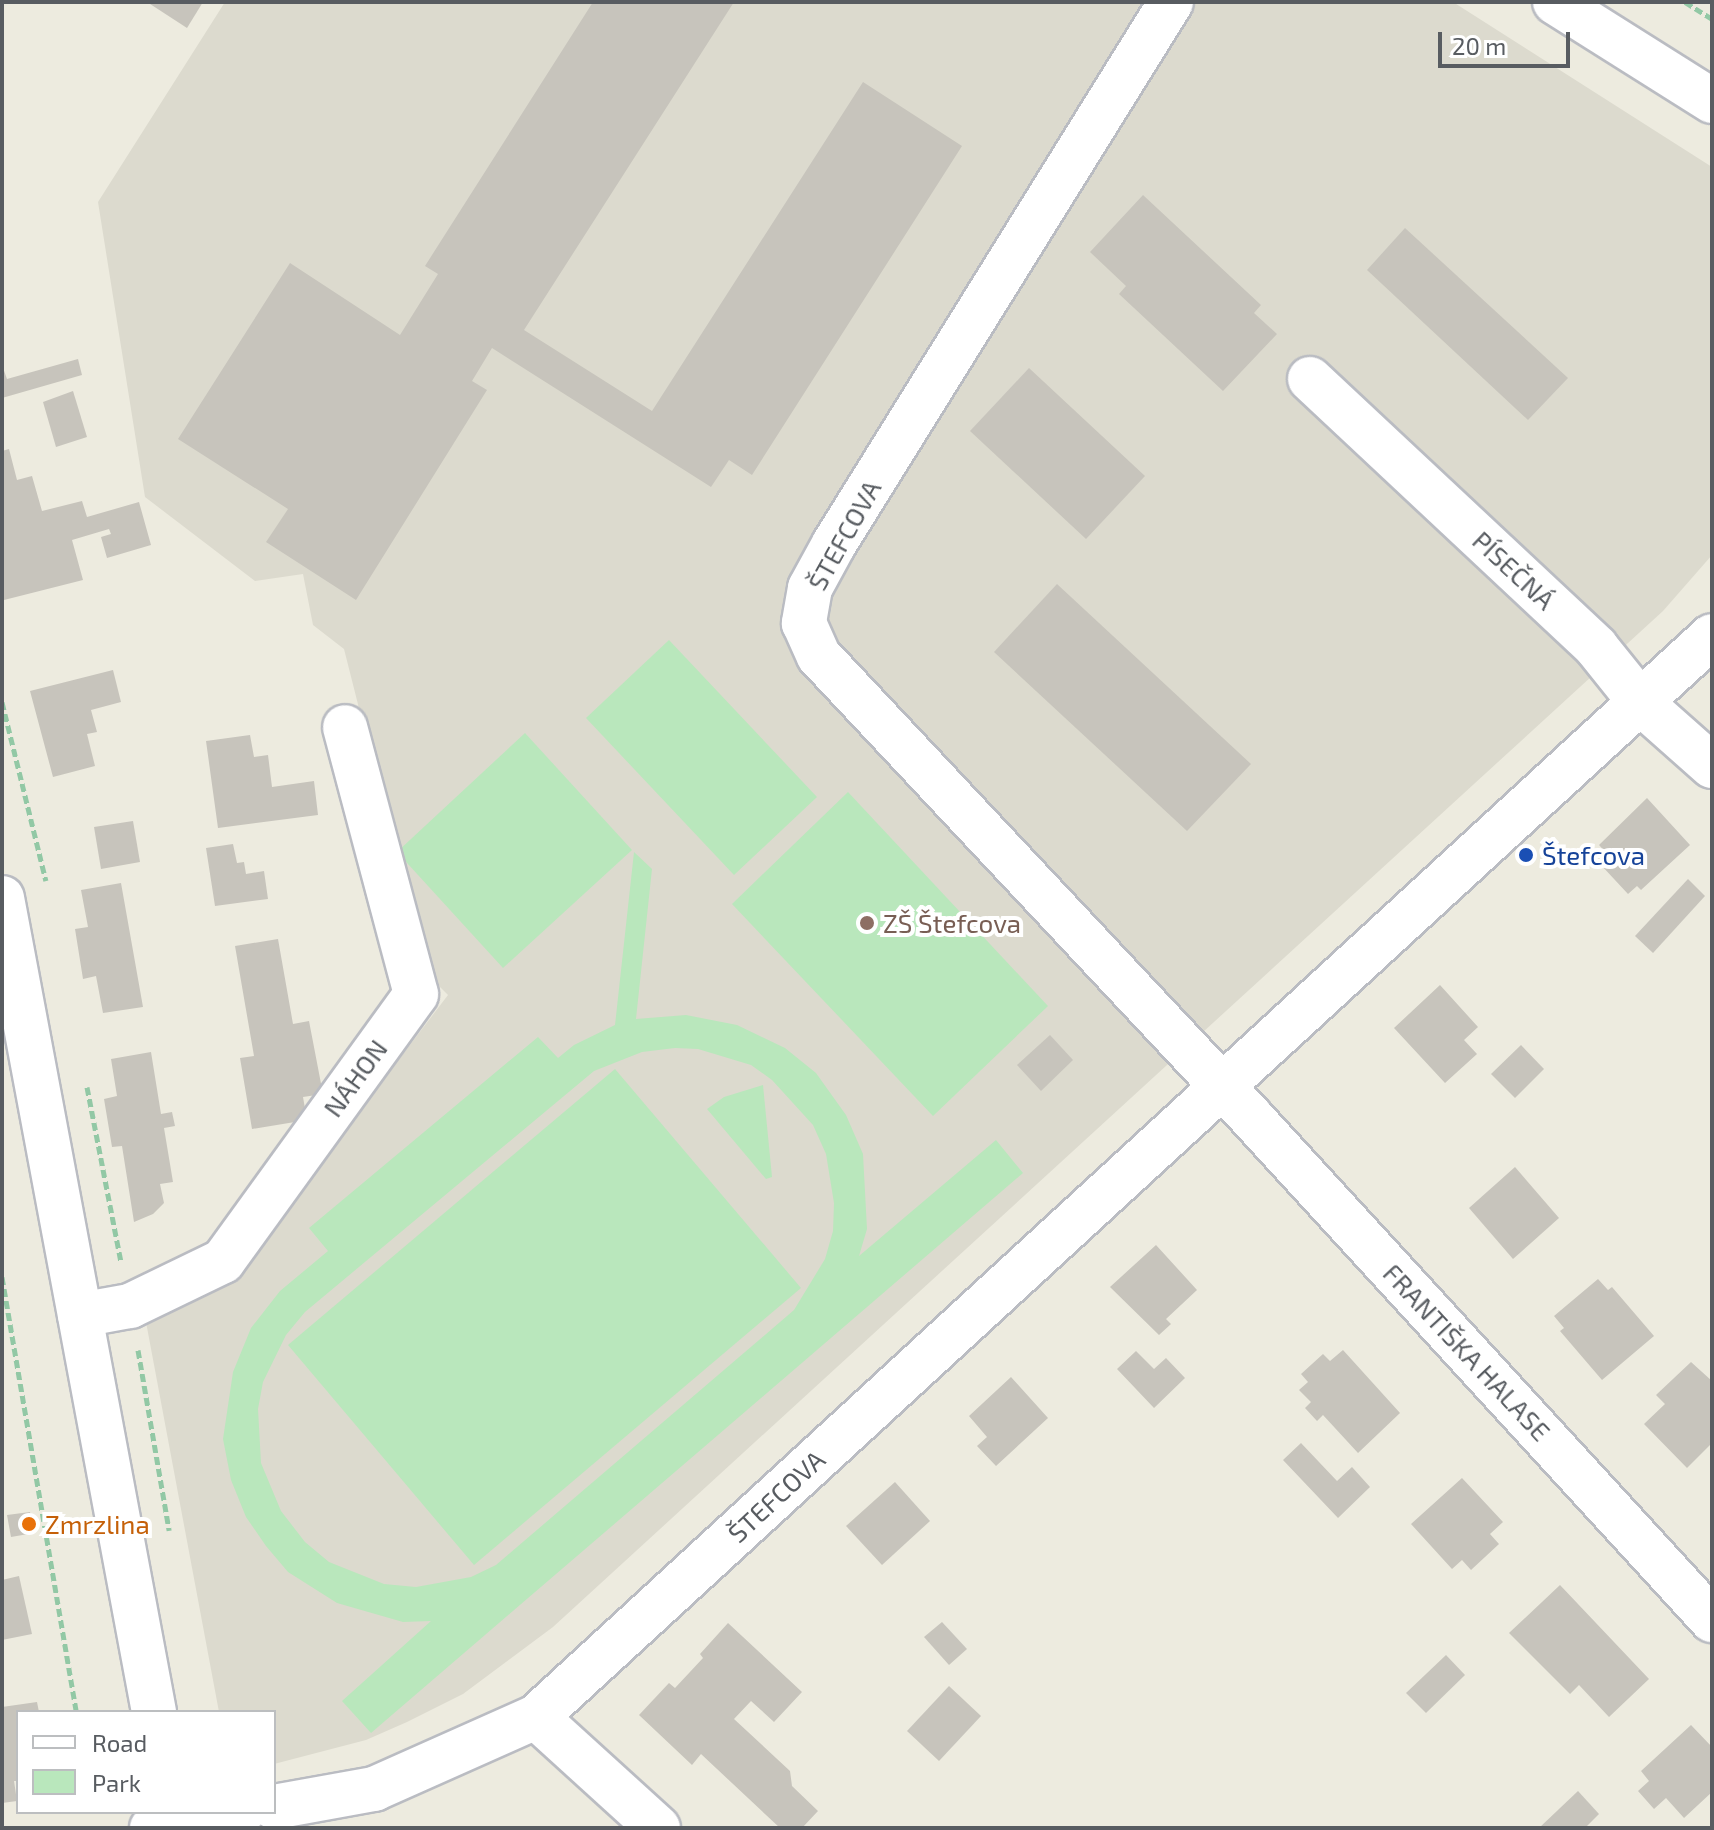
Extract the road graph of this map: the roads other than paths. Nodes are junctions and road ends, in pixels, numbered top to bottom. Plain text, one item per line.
1 (1171, 2) edge
2 (1555, 2) edge
3 (1712, 101) edge
4 (1310, 379) dead end
5 (1712, 636) edge
6 (1641, 703) junction
7 (345, 727) dead end
8 (1712, 766) edge
9 (2, 898) edge
10 (1220, 1085) junction
11 (80, 1315) junction
12 (1712, 1620) edge
13 (154, 1710) edge
14 (536, 1717) junction
15 (276, 1807) edge
16 (230, 1814) edge
17 (169, 1823) edge
18 (658, 1828) edge

1 - 10 street, ŠTEFCOVA
2 - 3 street
4 - 6 street, PÍSEČNÁ
5 - 6 street, ŠTEFCOVA
6 - 8 street, PÍSEČNÁ
6 - 10 street, ŠTEFCOVA
7 - 11 street, NÁHON
9 - 11 street
10 - 12 street, FRANTIŠKA HALASE
10 - 14 street, ŠTEFCOVA
11 - 13 street
14 - 15 street, ŠTEFCOVA
14 - 18 street
16 - 17 street

